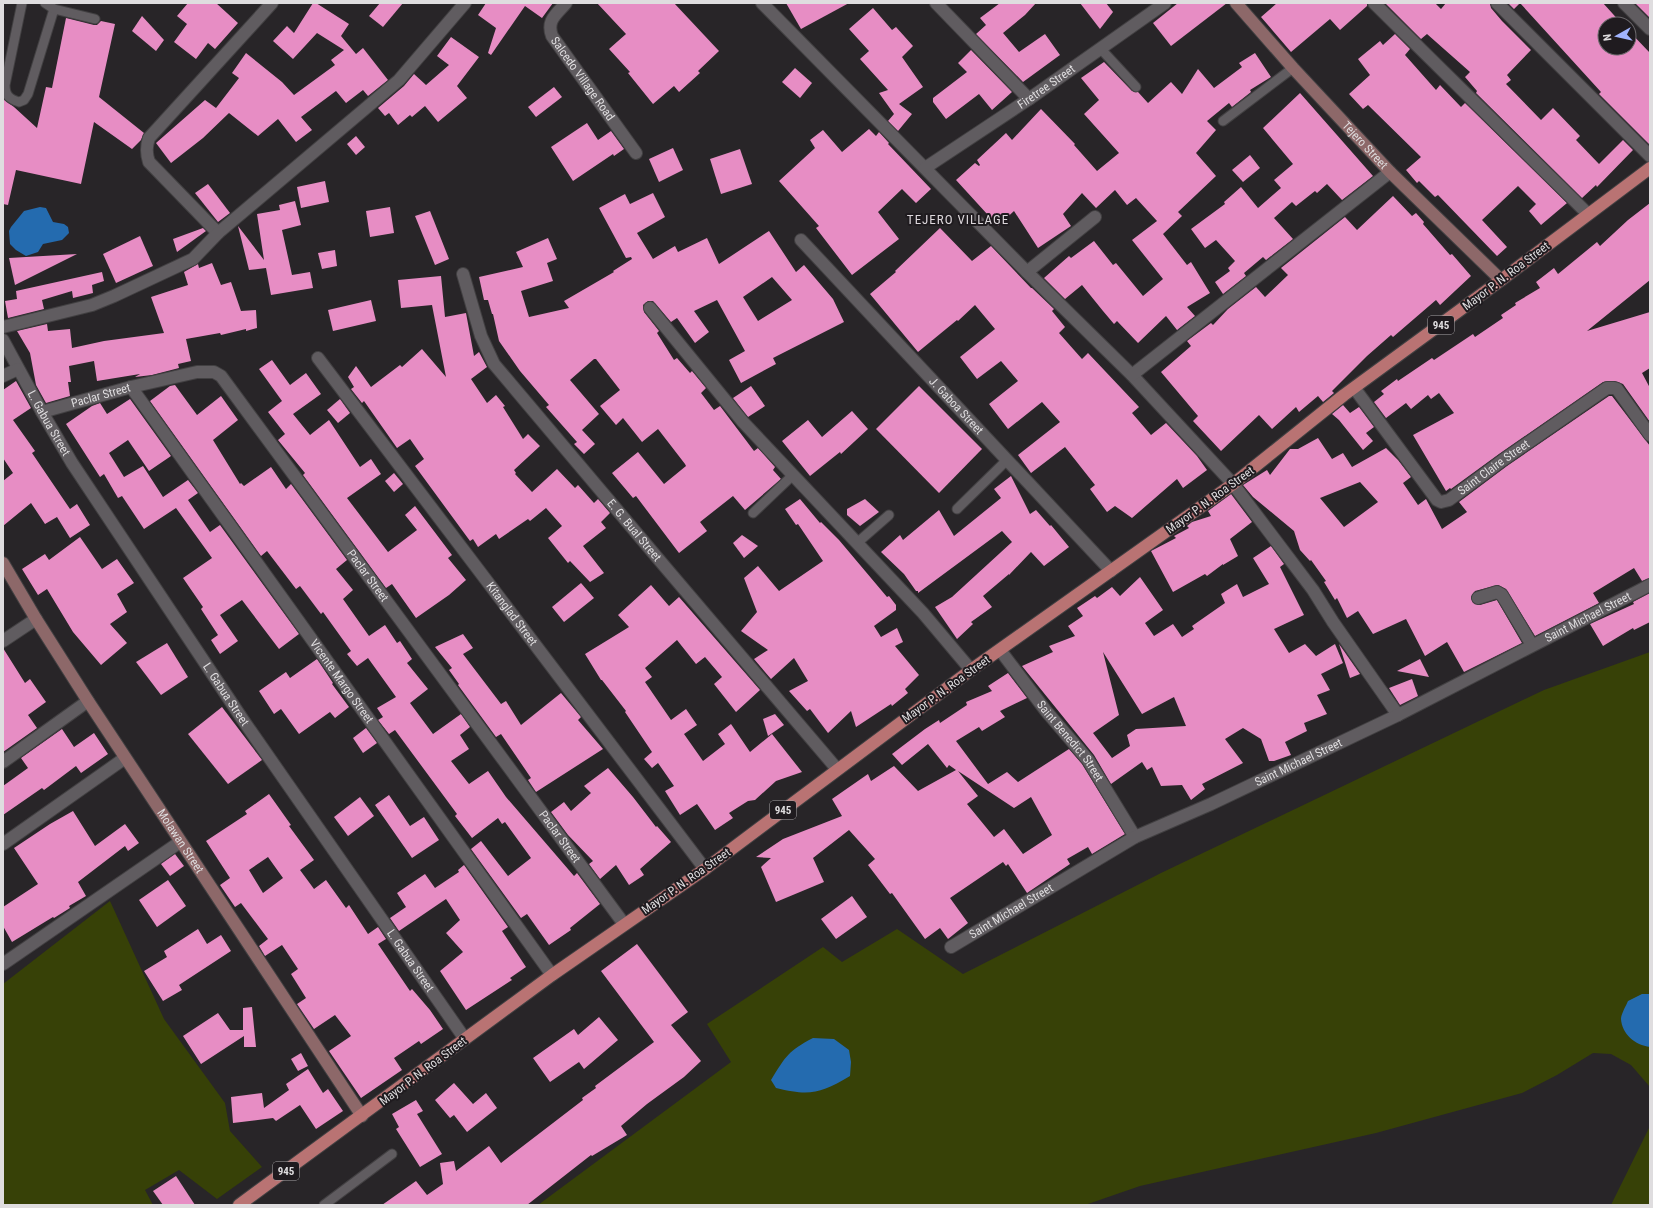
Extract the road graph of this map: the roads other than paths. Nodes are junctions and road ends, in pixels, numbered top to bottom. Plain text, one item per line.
1 (22, 3) edge
2 (45, 3) edge
3 (272, 3) edge
4 (466, 3) edge
5 (566, 3) edge
6 (762, 3) edge
7 (936, 3) edge
8 (1165, 3) edge
9 (1236, 3) edge
10 (1374, 3) edge
11 (1497, 3) edge
12 (1624, 3) edge
13 (54, 9) junction
14 (95, 19) dead end
15 (1650, 29) edge
16 (1100, 48) junction
17 (1293, 68) junction
18 (1136, 87) dead end
19 (1029, 99) junction
20 (1223, 121) dead end
21 (636, 153) dead end
22 (1650, 156) edge
23 (925, 168) junction
24 (1650, 168) edge
25 (1390, 172) junction
26 (1588, 214) junction
27 (1095, 218) dead end
28 (218, 233) junction
29 (801, 240) dead end
30 (1027, 272) junction
31 (463, 274) dead end
32 (1501, 280) junction
33 (650, 308) dead end
34 (3, 327) edge
35 (3, 340) edge
36 (318, 358) dead end
37 (18, 369) junction
38 (1132, 375) junction
39 (3, 376) edge
40 (131, 387) junction
41 (1355, 388) junction
42 (42, 412) junction
43 (1650, 436) edge
44 (1007, 460) junction
45 (793, 475) junction
46 (1233, 484) junction
47 (957, 510) dead end
48 (754, 513) dead end
49 (889, 515) dead end
50 (857, 543) junction
51 (3, 563) edge
52 (1111, 571) junction
53 (1650, 585) edge
54 (1478, 598) dead end
55 (36, 619) junction
56 (3, 641) edge
57 (1532, 645) junction
58 (1000, 650) junction
59 (971, 670) junction
60 (88, 701) junction
61 (1398, 715) junction
62 (125, 758) junction
63 (3, 762) edge
64 (837, 769) junction
65 (1135, 837) junction
66 (180, 842) junction
67 (3, 844) edge
68 (705, 869) junction
69 (624, 924) junction
70 (951, 947) dead end
71 (3, 964) edge
72 (552, 975) junction
73 (465, 1039) junction
74 (362, 1116) junction
75 (392, 1154) dead end
76 (239, 1205) edge
77 (324, 1205) edge

1 - 13 lane
2 - 13 lane
3 - 28 street
4 - 28 street
5 - 21 street, Salcedo Village Road
6 - 23 street
7 - 19 street
8 - 16 street, Firetree Street
9 - 17 street, Tejero Street
10 - 26 street
11 - 22 street
12 - 15 street
13 - 14 lane
16 - 18 lane
16 - 19 street, Firetree Street
17 - 20 lane
17 - 25 street, Tejero Street
19 - 23 street, Firetree Street
23 - 30 street
24 - 26 main road, Mayor P. N. Roa Street / 945
25 - 32 street, Tejero Street
25 - 38 street
26 - 32 main road, Mayor P. N. Roa Street / 945
27 - 30 street
28 - 34 street
29 - 44 street, J. Gaboa Street
30 - 38 street
31 - 64 street, E. G. Bual Street
32 - 41 main road, Mayor P. N. Roa Street / 945
33 - 45 street
35 - 37 street, L. Gabua Street
36 - 68 street, Kitanglad Street
37 - 39 street
37 - 42 street, L. Gabua Street
38 - 46 street
40 - 42 street, Paclar Street
40 - 69 street, Paclar Street
40 - 72 street, Vicente Margo Street
41 - 43 street, Saint Claire Street
41 - 46 main road, Mayor P. N. Roa Street / 945
42 - 73 street, L. Gabua Street
44 - 47 lane
44 - 52 street, J. Gaboa Street
45 - 48 lane
45 - 50 street
46 - 52 main road, Mayor P. N. Roa Street / 945
46 - 61 street
49 - 50 lane
50 - 59 street
51 - 55 street, Molawan Street
52 - 58 main road, Mayor P. N. Roa Street / 945
53 - 57 street, Saint Michael Street
54 - 57 street
55 - 56 street
55 - 60 street, Molawan Street
57 - 61 street, Saint Michael Street
58 - 59 main road, Mayor P. N. Roa Street / 945
58 - 65 street, Saint Benedict Street
59 - 64 main road, Mayor P. N. Roa Street / 945
60 - 62 street, Molawan Street
60 - 63 street
61 - 65 street, Saint Michael Street
62 - 66 street, Molawan Street
62 - 67 street
64 - 68 main road, Mayor P. N. Roa Street / 945
65 - 70 street, Saint Michael Street
66 - 71 street
66 - 74 street, Molawan Street
68 - 69 main road, Mayor P. N. Roa Street / 945
69 - 72 main road, Mayor P. N. Roa Street / 945
72 - 73 main road, Mayor P. N. Roa Street / 945
73 - 74 main road, Mayor P. N. Roa Street / 945
74 - 76 main road, Mayor P. N. Roa Street / 945
75 - 77 lane

